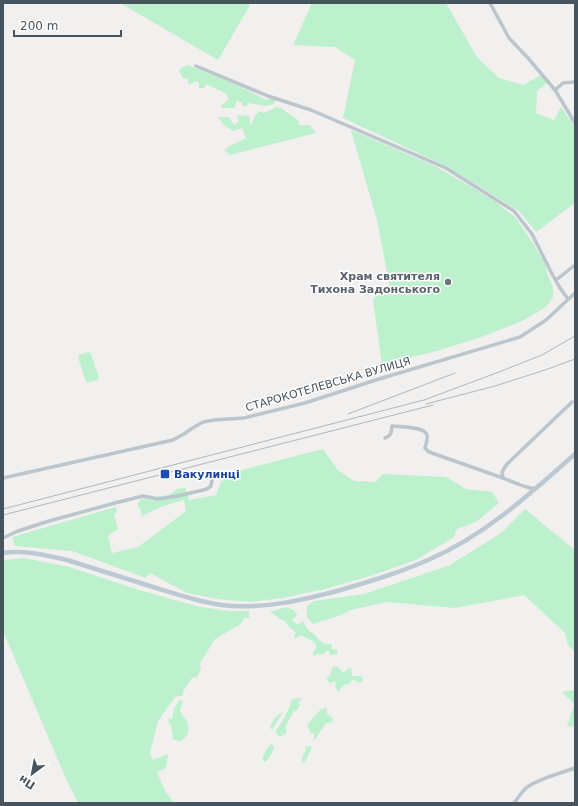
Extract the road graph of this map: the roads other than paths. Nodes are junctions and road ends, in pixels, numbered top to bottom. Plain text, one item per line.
1 (490, 3) edge
2 (196, 66) dead end
3 (575, 82) edge
4 (555, 90) junction
5 (575, 123) edge
6 (575, 265) edge
7 (556, 280) junction
8 (575, 293) edge
9 (568, 299) junction
10 (572, 402) dead end
11 (385, 438) dead end
12 (575, 454) edge
13 (3, 478) edge
14 (503, 478) junction
15 (212, 480) dead end
16 (535, 489) junction
17 (3, 538) edge
18 (3, 553) edge
19 (575, 768) edge
20 (514, 803) edge

1 - 4 street
2 - 7 street
3 - 4 street
4 - 5 street
6 - 7 street
7 - 9 street
8 - 9 street, СТАРОКОТЕЛЕВСЬКА ВУЛИЦЯ
9 - 13 street, СТАРОКОТЕЛЕВСЬКА ВУЛИЦЯ
10 - 14 street
11 - 14 street
12 - 16 main road
14 - 16 street
15 - 17 street
16 - 18 main road
19 - 20 street

